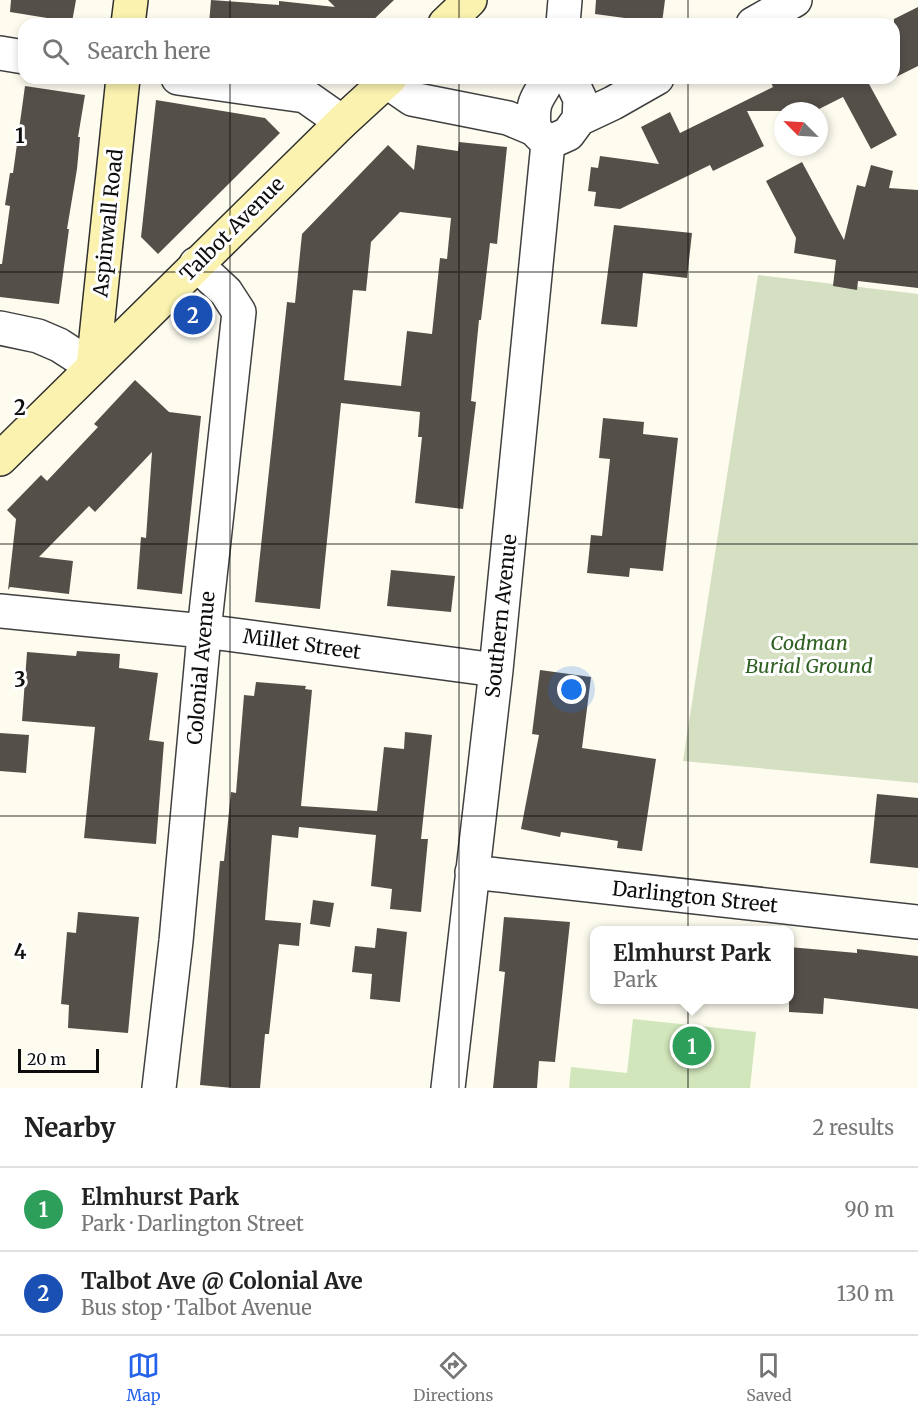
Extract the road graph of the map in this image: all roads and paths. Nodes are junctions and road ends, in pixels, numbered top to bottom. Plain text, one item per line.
1 (131, 0) edge
2 (470, 0) edge
3 (565, 0) edge
4 (795, 0) edge
5 (129, 18) edge
6 (451, 18) edge
7 (564, 18) edge
8 (764, 18) edge
9 (0, 54) edge
10 (18, 56) edge
11 (122, 84) edge
12 (220, 84) edge
13 (384, 84) edge
14 (393, 84) edge
15 (545, 84) edge
16 (573, 84) edge
17 (646, 84) edge
18 (579, 119) junction
19 (342, 122) junction
20 (541, 136) junction
21 (196, 264) junction
22 (0, 328) edge
23 (93, 367) junction
24 (0, 459) edge
25 (0, 611) edge
26 (204, 631) junction
27 (496, 669) junction
28 (472, 872) junction
29 (918, 922) edge
30 (159, 1088) edge
31 (448, 1088) edge

1 - 5 main road
2 - 6 main road
3 - 7 street
4 - 8 street
9 - 10 street
11 - 23 main road, Aspinwall Road
12 - 19 street
13 - 19 main road, Talbot Avenue
14 - 20 street
15 - 20 street, Southern Avenue
16 - 18 street
17 - 18 street
18 - 20 street
19 - 21 main road, Talbot Avenue
20 - 27 street, Southern Avenue
21 - 23 main road, Talbot Avenue
21 - 26 street, Colonial Avenue
22 - 23 street
23 - 24 main road, Talbot Avenue
25 - 26 street, Millet Street
26 - 27 street, Millet Street
26 - 30 street, Colonial Avenue
27 - 28 street, Southern Avenue
28 - 29 street, Darlington Street
28 - 31 street, Southern Avenue

